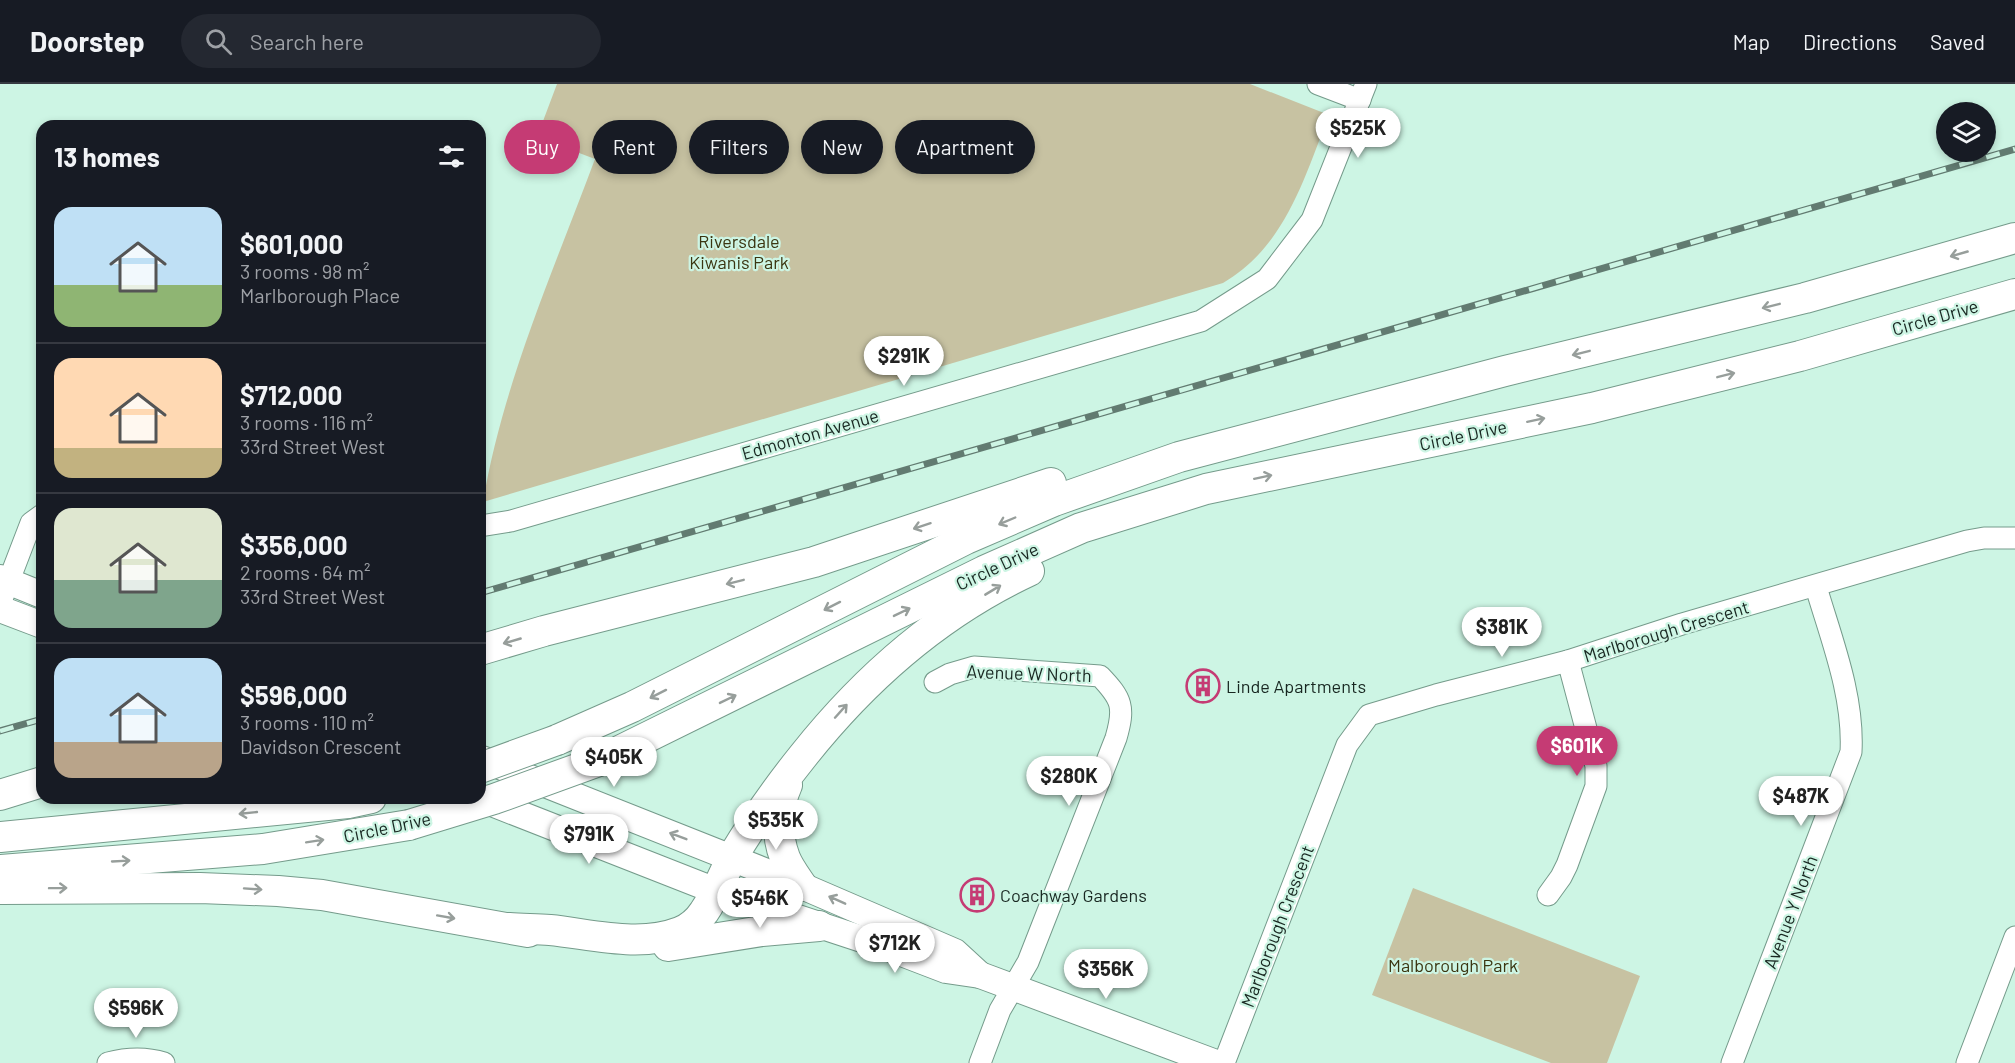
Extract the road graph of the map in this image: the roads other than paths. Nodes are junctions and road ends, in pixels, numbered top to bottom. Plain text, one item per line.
1 (1318, 84) edge
2 (1363, 92) edge
3 (2015, 238) edge
4 (2015, 294) edge
5 (1505, 371) junction
6 (1206, 489) junction
7 (36, 519) edge
8 (486, 525) edge
9 (2015, 538) edge
10 (1816, 587) junction
11 (2, 593) edge
12 (36, 595) edge
13 (36, 620) edge
14 (486, 648) edge
15 (1568, 661) junction
16 (935, 682) dead end
17 (803, 756) junction
18 (486, 761) edge
19 (486, 766) edge
20 (36, 784) edge
21 (36, 789) edge
22 (0, 795) edge
23 (486, 801) edge
24 (486, 801) edge
25 (321, 804) edge
26 (478, 804) edge
27 (0, 837) edge
28 (733, 857) junction
29 (0, 870) edge
30 (802, 886) junction
31 (0, 889) edge
32 (716, 891) junction
33 (1548, 895) dead end
34 (819, 926) junction
35 (509, 928) junction
36 (2015, 937) edge
37 (980, 975) junction
38 (1015, 988) junction
39 (108, 1063) edge
40 (164, 1063) edge
41 (980, 1063) edge
42 (1216, 1063) edge
43 (1224, 1063) edge
44 (1732, 1063) edge
45 (1967, 1063) edge

1 - 2 street
2 - 8 street, Edmonton Avenue
3 -> 5 highway, Circle Drive
6 -> 4 highway, Circle Drive
5 -> 14 highway
5 -> 19 highway, Circle Drive, bridge
17 -> 6 highway
23 -> 6 highway, Circle Drive, bridge
7 - 11 street
9 - 10 street, Marlborough Crescent
10 - 15 street, Marlborough Crescent
10 - 44 street, Avenue Y North
11 - 12 main road
11 - 13 main road
15 - 33 street
15 - 43 street, Marlborough Crescent
16 - 38 street, Avenue W North
17 - 28 highway
17 - 30 highway
28 -> 18 main road
20 - 22 highway
21 - 22 highway
24 - 32 main road
25 -> 27 highway, Circle Drive
29 -> 26 highway, Circle Drive, bridge
28 - 30 main road
28 - 32 highway
37 -> 30 main road
31 -> 35 highway
32 - 34 main road
32 - 35 highway
34 - 35 highway
34 - 37 main road
36 - 45 street
37 - 38 main road
38 - 41 street, Avenue W North
38 - 42 main road
39 - 40 street

